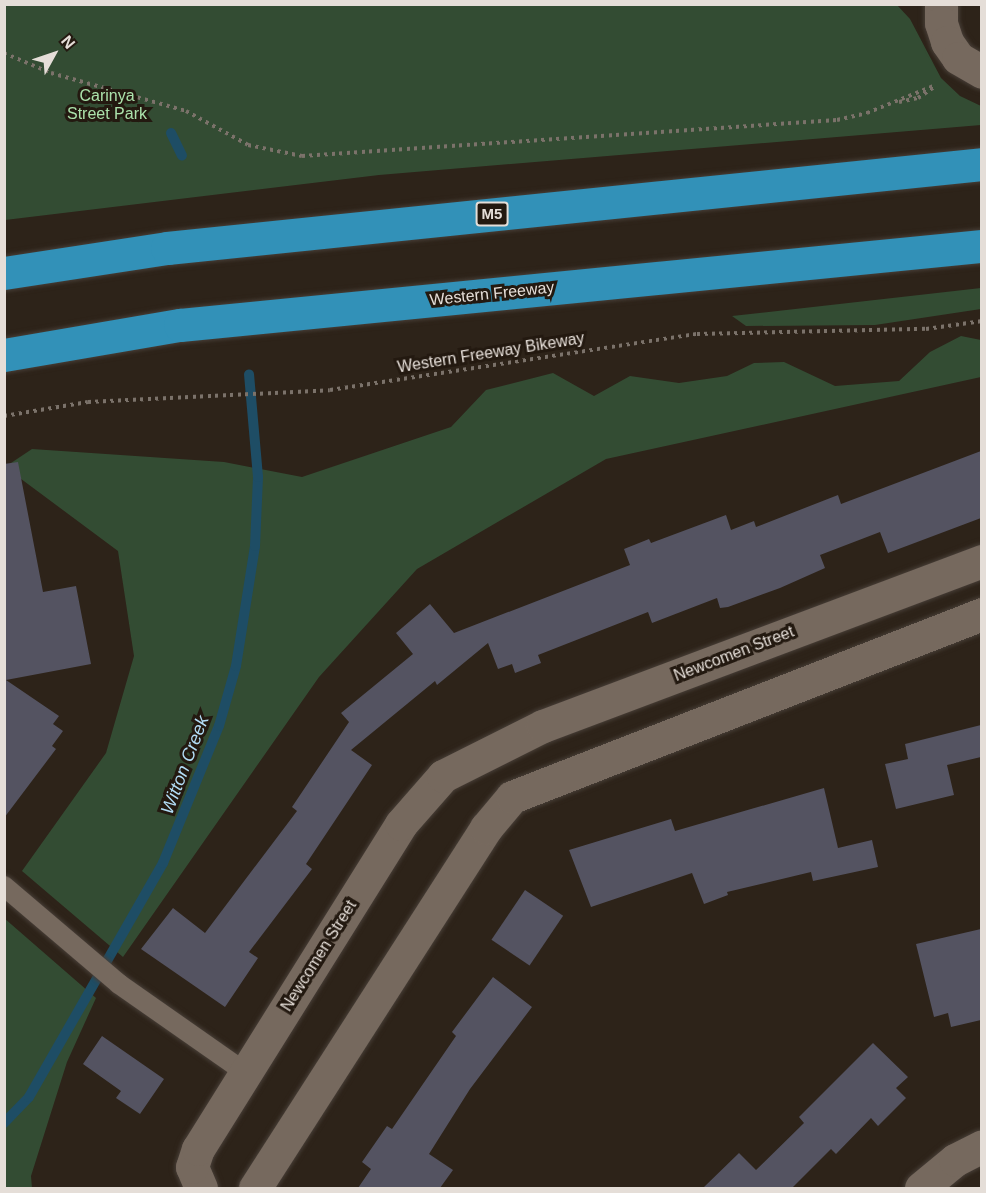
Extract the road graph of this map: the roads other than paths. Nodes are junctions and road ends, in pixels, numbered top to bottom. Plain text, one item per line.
1 (922, 4) edge
2 (941, 4) edge
3 (949, 46) junction
4 (981, 72) edge
5 (981, 84) edge
6 (981, 164) edge
7 (981, 246) edge
8 (4, 273) edge
9 (4, 355) edge
10 (981, 561) edge
11 (981, 614) edge
12 (488, 751) junction
13 (521, 791) junction
14 (4, 886) edge
15 (246, 1073) junction
16 (981, 1146) edge
17 (201, 1188) edge
18 (255, 1188) edge
19 (921, 1188) edge

1 - 3 street
2 - 3 street
3 - 4 street
3 - 5 lane
6 - 8 highway, M5
7 - 9 highway, Western Freeway
10 - 12 street, Newcomen Street
11 - 13 street
12 - 13 street
12 - 15 street, Newcomen Street
13 - 18 street
14 - 15 lane
15 - 17 street, Newcomen Street
16 - 19 street

